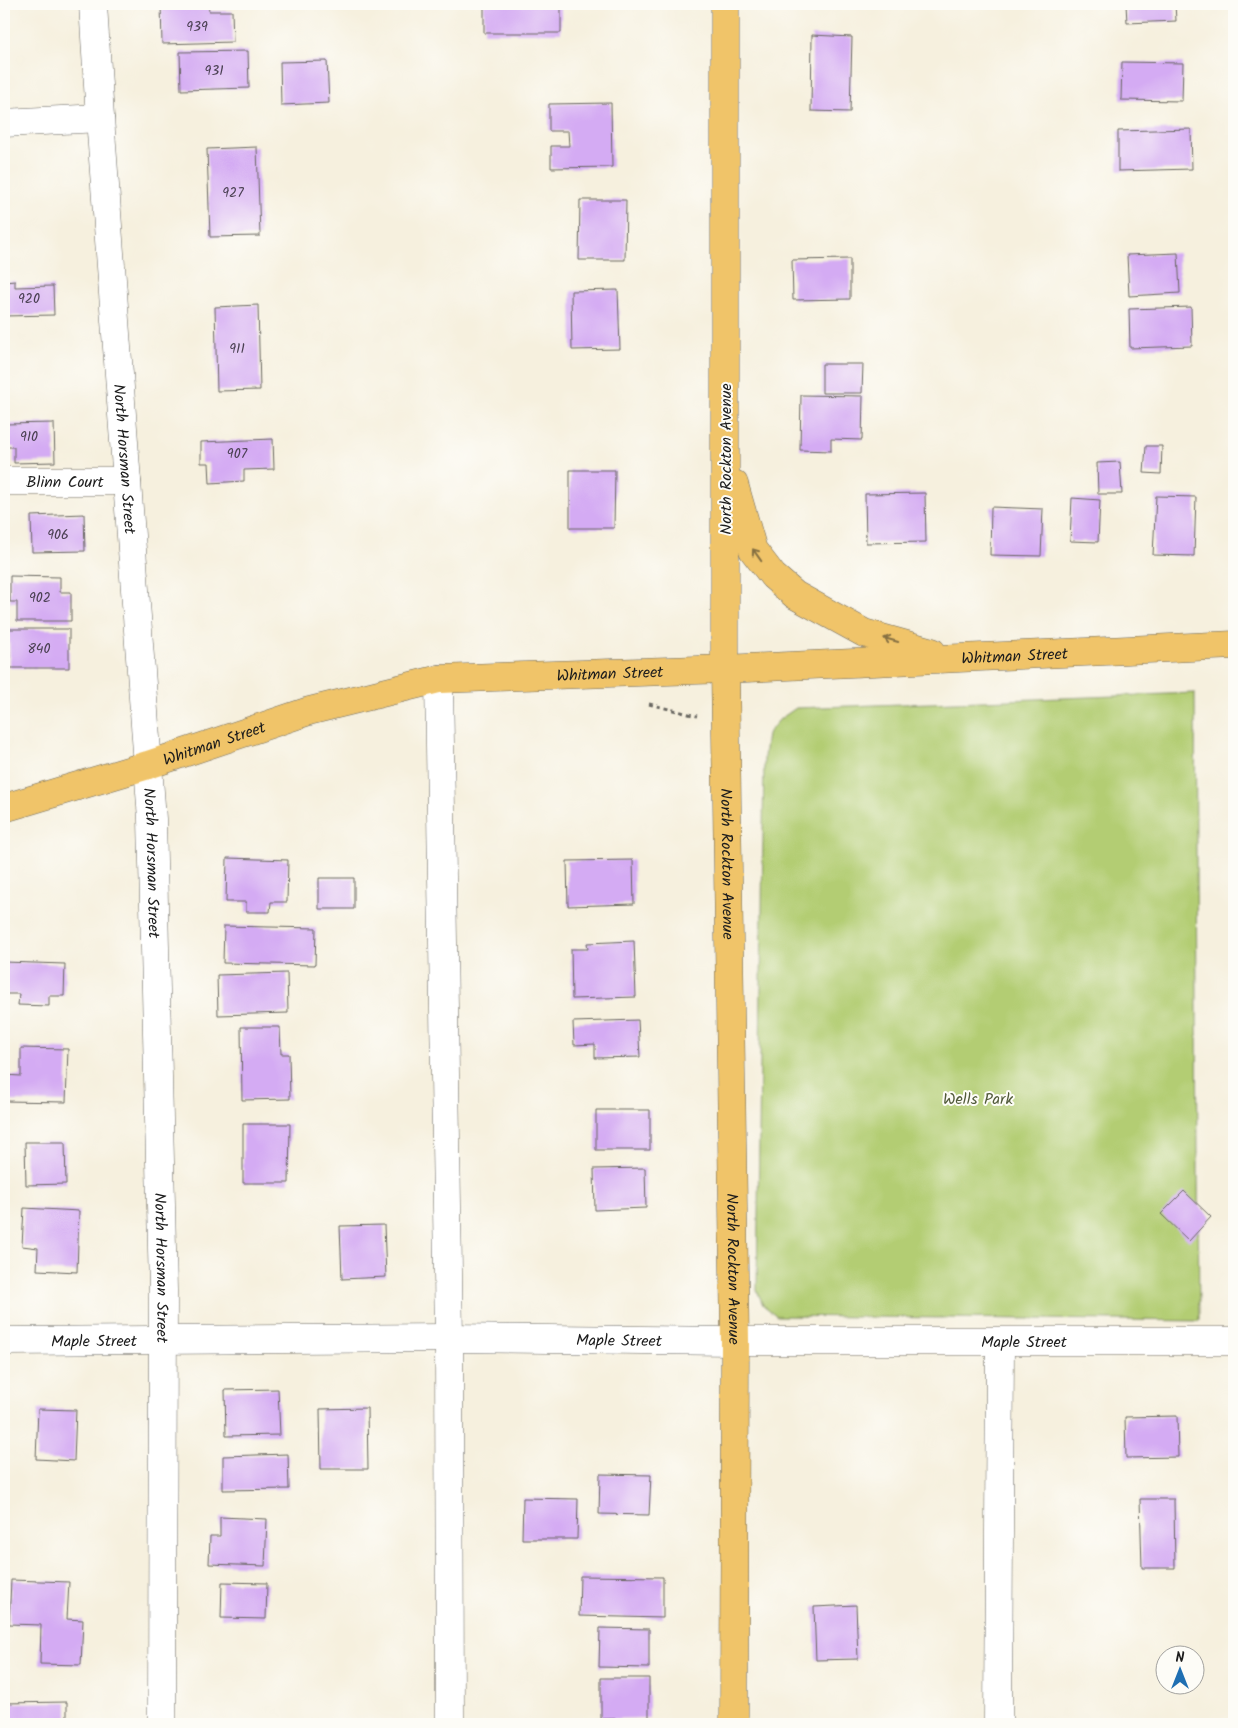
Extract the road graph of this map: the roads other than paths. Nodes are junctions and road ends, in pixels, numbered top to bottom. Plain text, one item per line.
1 (93, 4) edge
2 (725, 4) edge
3 (100, 118) junction
4 (4, 123) edge
5 (725, 450) junction
6 (4, 481) edge
7 (127, 481) junction
8 (1234, 645) edge
9 (955, 658) junction
10 (725, 669) junction
11 (439, 679) junction
12 (148, 765) junction
13 (4, 808) edge
14 (449, 1338) junction
15 (4, 1341) edge
16 (163, 1341) junction
17 (735, 1341) junction
18 (1234, 1341) edge
19 (1000, 1342) junction
20 (162, 1724) edge
21 (450, 1724) edge
22 (734, 1724) edge
23 (998, 1724) edge

1 - 3 street, North Horsman Street
2 - 5 main road, North Rockton Avenue
3 - 4 street
3 - 7 street, North Horsman Street
9 -> 5 main road
5 - 10 main road, North Rockton Avenue
6 - 7 street, Blinn Court
7 - 12 street, North Horsman Street
8 - 9 main road, Whitman Street
9 - 10 main road, Whitman Street
10 - 11 main road, Whitman Street
10 - 17 main road, North Rockton Avenue
11 - 12 main road, Whitman Street
11 - 14 street
12 - 13 main road, Whitman Street
12 - 16 street, North Horsman Street
14 - 16 street, Maple Street
14 - 17 street, Maple Street
14 - 21 street
15 - 16 street, Maple Street
16 - 20 street, North Horsman Street
17 - 19 street, Maple Street
17 - 22 main road, North Rockton Avenue
18 - 19 street, Maple Street
19 - 23 street

